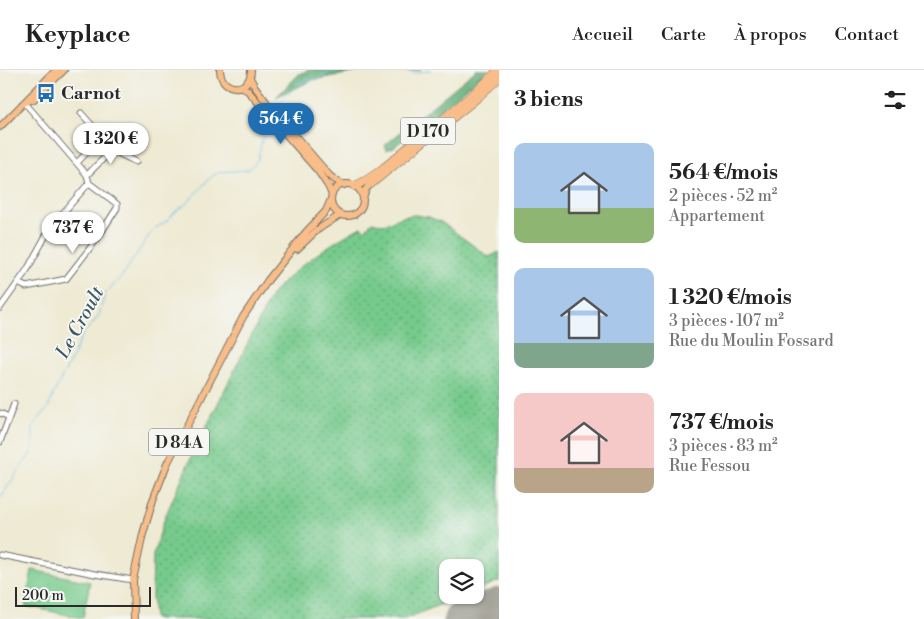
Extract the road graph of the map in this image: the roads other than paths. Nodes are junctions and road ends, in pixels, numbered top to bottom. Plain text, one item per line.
1 (56, 70) edge
2 (64, 70) edge
3 (220, 70) edge
4 (251, 70) edge
5 (498, 70) edge
6 (250, 78) junction
7 (499, 78) edge
8 (242, 86) junction
9 (25, 103) junction
10 (81, 113) dead end
11 (0, 127) edge
12 (128, 127) dead end
13 (100, 138) junction
14 (136, 162) dead end
15 (77, 163) junction
16 (87, 175) junction
17 (89, 183) junction
18 (344, 184) junction
19 (371, 184) joint
20 (354, 186) junction
21 (332, 197) junction
22 (363, 198) junction
23 (340, 214) junction
24 (283, 262) junction
25 (18, 283) junction
26 (0, 308) edge
27 (14, 404) dead end
28 (0, 413) edge
29 (9, 417) junction
30 (0, 442) edge
31 (0, 555) edge
32 (137, 560) junction
33 (133, 580) junction
34 (133, 603) junction
35 (134, 619) edge

1 - 9 main road
2 - 9 main road
3 - 8 main road
4 - 6 main road
5 - 20 highway, D 170
6 - 8 main road
6 - 18 main road
7 - 19 highway, D 170
8 - 21 main road
9 - 11 main road
9 - 15 street
10 - 13 street
12 - 13 street
13 - 15 street
14 - 16 street
15 - 16 street
16 - 17 street
17 - 25 street
17 - 25 street
18 - 20 main road
18 - 21 main road
19 - 22 main road, D 170
20 - 22 main road
21 - 23 main road
21 - 24 main road, D 84A
22 - 23 main road
23 - 24 main road, D 84A
24 - 32 main road, D 84A
25 - 26 street
27 - 29 street
28 - 29 street
29 - 30 street
31 - 33 street
32 - 33 main road, D 84A
32 - 34 main road, D 84A
33 - 34 main road, D 84A
34 - 35 main road, D 84A

